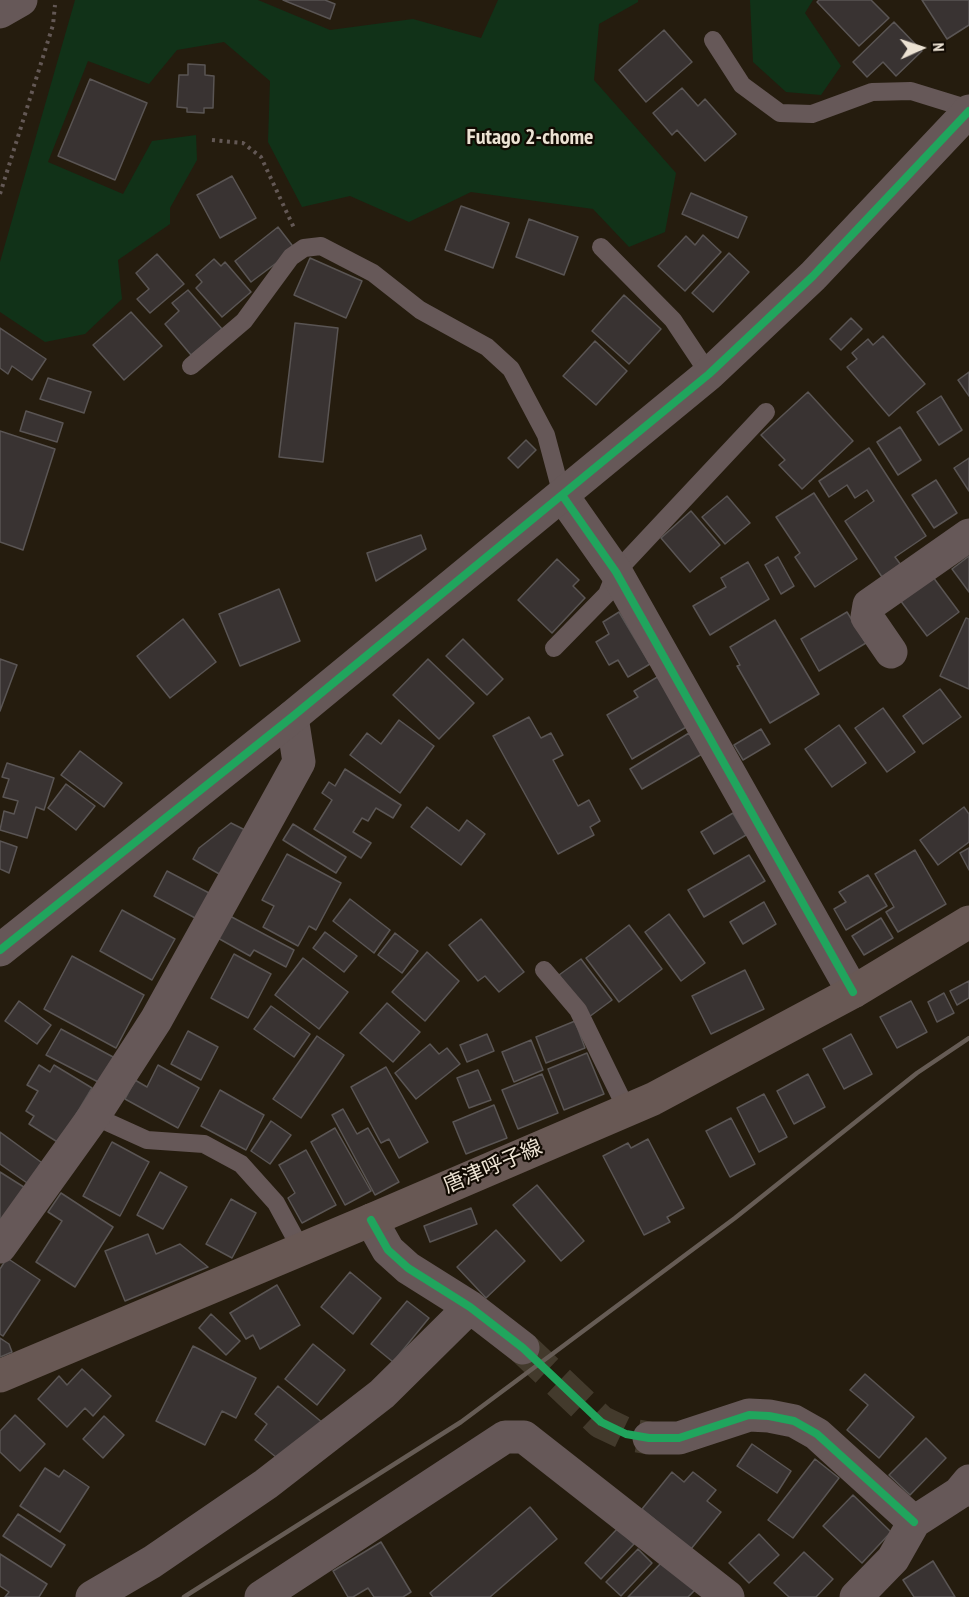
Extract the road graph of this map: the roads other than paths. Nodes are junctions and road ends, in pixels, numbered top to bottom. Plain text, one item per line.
1 (21, 0) edge
2 (0, 12) edge
3 (713, 40) dead end
4 (969, 110) edge
5 (601, 247) dead end
6 (191, 366) dead end
7 (709, 374) junction
8 (766, 412) dead end
9 (562, 495) junction
10 (969, 535) edge
11 (616, 572) junction
12 (554, 648) dead end
13 (891, 652) dead end
14 (292, 717) junction
15 (969, 922) edge
16 (0, 950) edge
17 (544, 970) dead end
18 (853, 992) junction
19 (627, 1110) junction
20 (94, 1116) junction
21 (371, 1220) junction
22 (0, 1247) edge
23 (301, 1249) junction
24 (470, 1307) junction
25 (523, 1348) tunnel mouth
26 (0, 1376) edge
27 (649, 1438) tunnel mouth
28 (969, 1481) edge
29 (914, 1522) junction
30 (92, 1597) edge
31 (261, 1597) edge
32 (728, 1597) edge
33 (856, 1597) edge

1 - 2 street
3 - 4 lane
4 - 7 street
5 - 7 lane
6 - 9 lane
7 - 9 street
8 - 11 lane
9 - 11 street
9 - 14 street
10 - 13 street
11 - 12 lane
11 - 18 street
14 - 16 street
14 - 20 street
15 - 18 main road, 唐津呼子線
17 - 19 lane
18 - 19 main road, 唐津呼子線
19 - 21 main road, 唐津呼子線
20 - 22 street
20 - 23 lane
21 - 23 main road, 唐津呼子線
21 - 24 street
23 - 26 main road, 唐津呼子線
24 - 25 street
24 - 30 street
27 - 29 street
28 - 29 street
29 - 33 street
31 - 32 street

